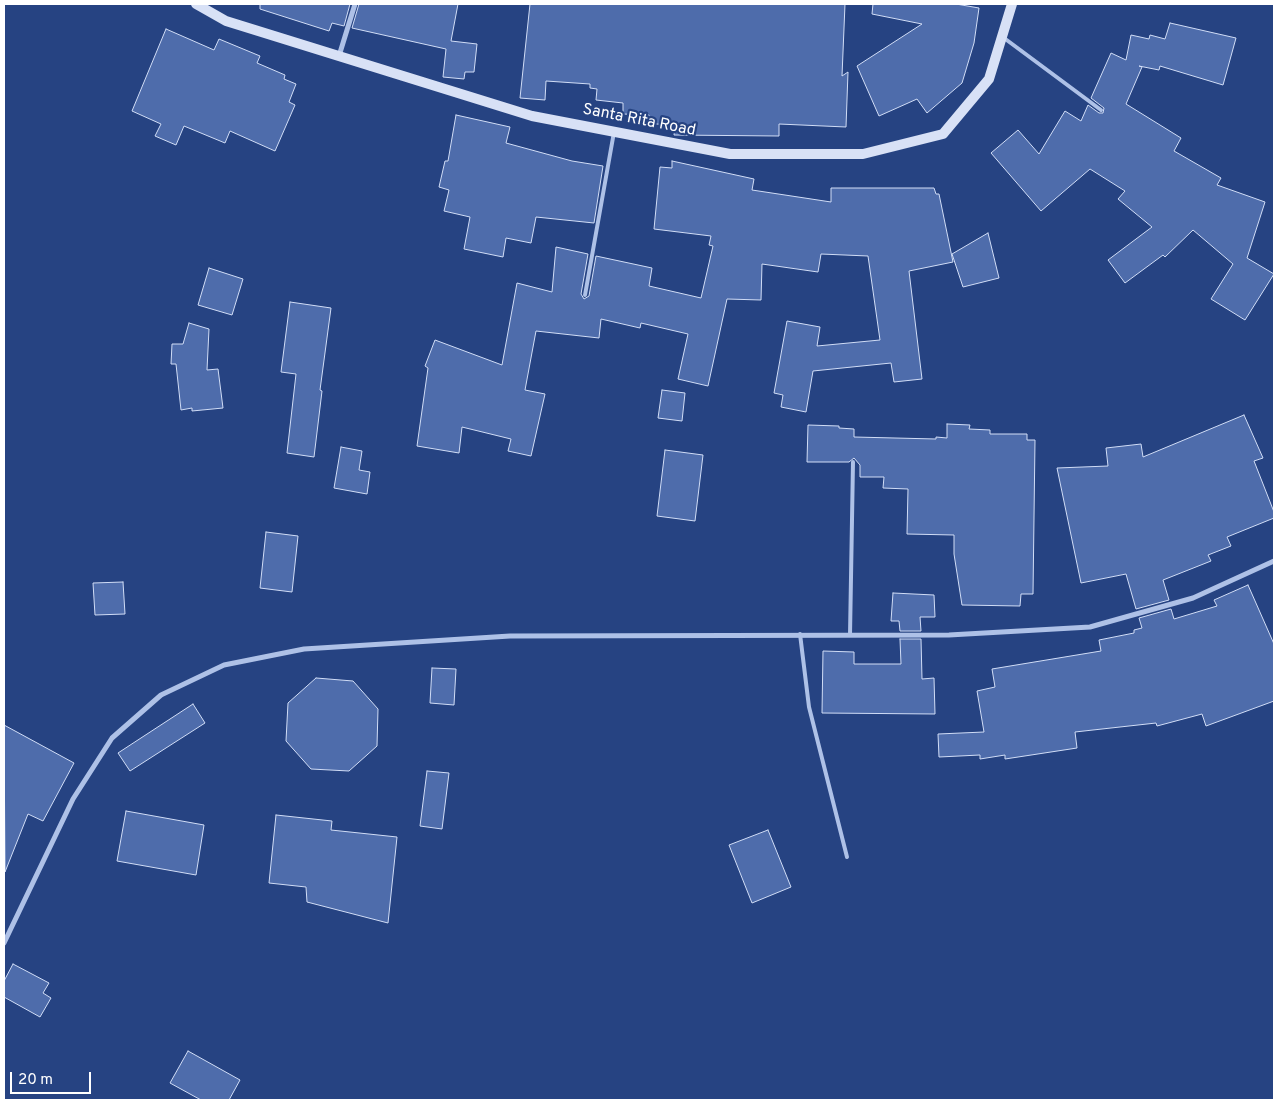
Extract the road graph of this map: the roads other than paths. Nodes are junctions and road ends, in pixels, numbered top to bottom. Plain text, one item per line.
1 (196, 4) edge
2 (355, 4) edge
3 (1012, 4) edge
4 (1002, 36) junction
5 (338, 56) junction
6 (1101, 110) dead end
7 (614, 132) junction
8 (585, 295) dead end
9 (853, 462) dead end
10 (1274, 561) edge
11 (800, 634) junction
12 (850, 635) junction
13 (847, 857) dead end
14 (4, 943) edge

1 - 5 street, Santa Rita Road
2 - 5 street
3 - 4 street, Santa Rita Road
4 - 6 lane
4 - 7 street, Santa Rita Road
5 - 7 street, Santa Rita Road
7 - 8 lane
9 - 12 lane
10 - 12 street
11 - 12 street
11 - 13 lane
11 - 14 street

